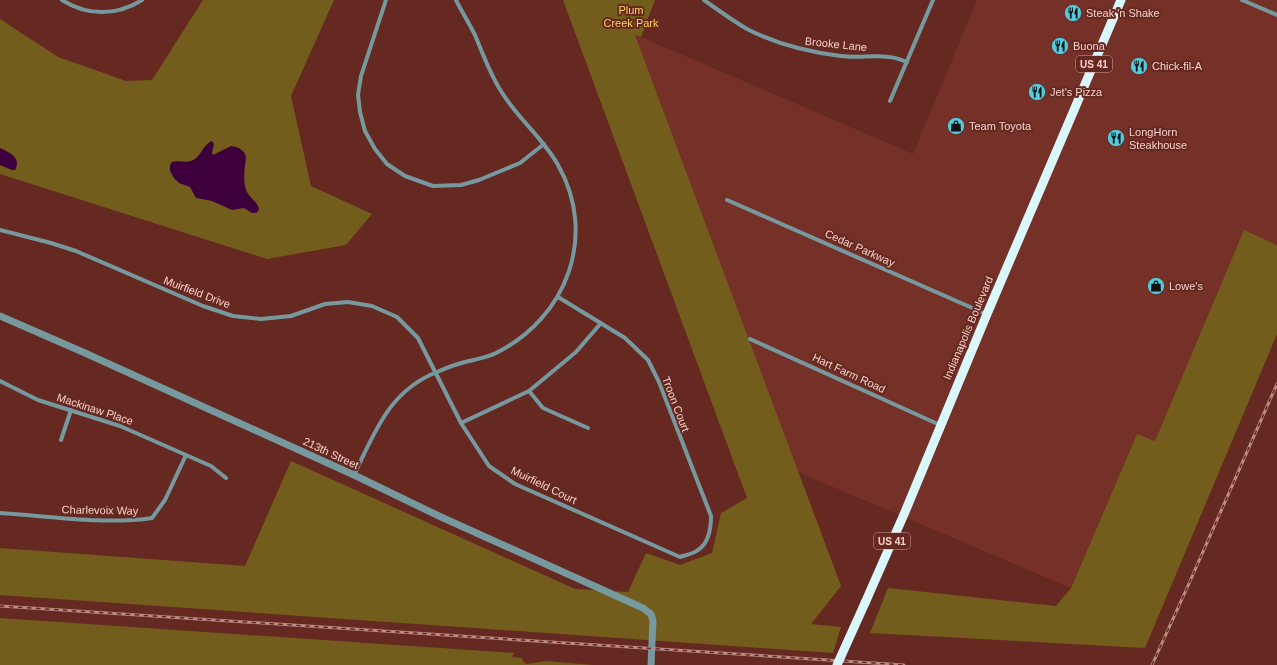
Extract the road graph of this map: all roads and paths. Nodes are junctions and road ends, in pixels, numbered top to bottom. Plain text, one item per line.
1 (62, 0) edge
2 (142, 0) edge
3 (386, 0) edge
4 (456, 0) edge
5 (704, 0) edge
6 (933, 0) edge
7 (1122, 0) edge
8 (1242, 0) edge
9 (1277, 15) edge
10 (907, 62) junction
11 (890, 101) dead end
12 (544, 144) junction
13 (727, 200) dead end
14 (0, 230) edge
15 (558, 297) junction
16 (987, 314) junction
17 (0, 316) edge
18 (601, 323) junction
19 (750, 339) dead end
20 (436, 372) junction
21 (0, 381) edge
22 (529, 391) junction
23 (71, 410) junction
24 (461, 423) junction
25 (940, 425) junction
26 (588, 428) dead end
27 (61, 440) dead end
28 (186, 456) junction
29 (354, 475) junction
30 (226, 478) dead end
31 (0, 513) edge
32 (693, 552) joint
33 (651, 665) edge
34 (837, 665) edge

1 - 2 street
3 - 12 street
4 - 12 street
5 - 10 street, Brooke Lane
6 - 10 street
7 - 16 highway, Indianapolis Boulevard / US 41
8 - 9 street
10 - 11 street
12 - 15 street
13 - 16 street, Cedar Parkway
14 - 20 street, Muirfield Drive
15 - 18 street, Troon Court
15 - 20 street
16 - 25 highway, Indianapolis Boulevard / US 41
17 - 29 street, 213th Street
18 - 22 street
18 - 32 street, Troon Court
19 - 25 street, Hart Farm Road
20 - 24 street, Muirfield Court
20 - 29 street
21 - 23 street, Mackinaw Place
22 - 24 street
22 - 26 street
23 - 27 street
23 - 28 street, Mackinaw Place
24 - 32 street, Muirfield Court
25 - 34 highway, Indianapolis Boulevard / US 41, bridge
28 - 30 street, Mackinaw Place
28 - 31 street, Charlevoix Way
29 - 33 street, 213th Street

